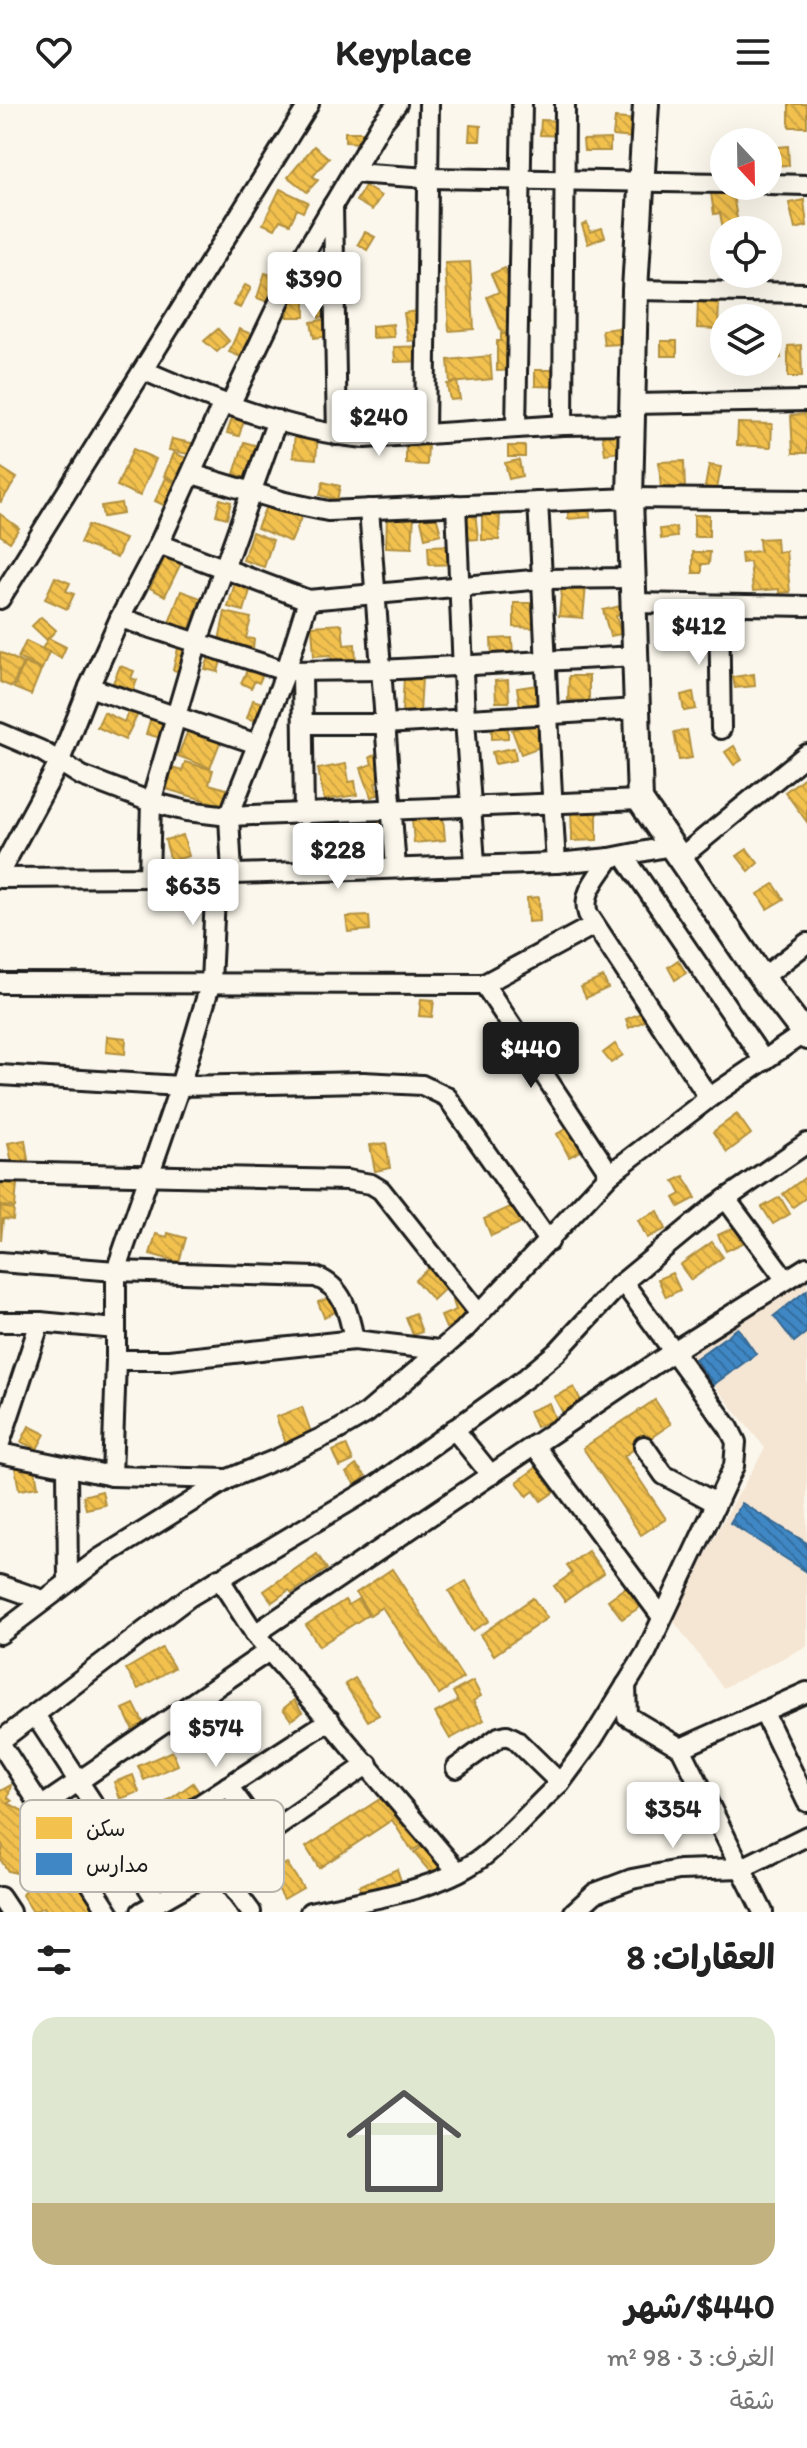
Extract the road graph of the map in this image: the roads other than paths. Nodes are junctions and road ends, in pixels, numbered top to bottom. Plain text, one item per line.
1 (309, 104) edge
2 (397, 104) edge
3 (429, 104) edge
4 (522, 104) edge
5 (565, 104) edge
6 (646, 104) edge
7 (352, 173) junction
8 (429, 178) junction
9 (521, 180) junction
10 (564, 181) junction
11 (642, 182) junction
12 (710, 183) edge
13 (782, 184) edge
14 (807, 185) edge
15 (333, 205) junction
16 (635, 290) junction
17 (807, 293) edge
18 (145, 371) junction
19 (807, 401) edge
20 (226, 404) junction
21 (632, 414) junction
22 (277, 420) junction
23 (563, 425) junction
24 (516, 428) junction
25 (425, 434) junction
26 (337, 435) junction
27 (192, 474) junction
28 (250, 491) junction
29 (630, 498) junction
30 (807, 500) edge
31 (538, 502) junction
32 (456, 505) junction
33 (369, 509) junction
34 (159, 544) junction
35 (223, 569) junction
36 (632, 578) junction
37 (543, 579) junction
38 (461, 587) junction
39 (376, 594) junction
40 (0, 599) edge
41 (308, 600) junction
42 (633, 603) junction
43 (719, 605) junction
44 (807, 606) edge
45 (120, 618) junction
46 (197, 644) junction
47 (635, 656) junction
48 (547, 661) junction
49 (464, 665) junction
50 (381, 670) junction
51 (294, 671) junction
52 (89, 687) junction
53 (637, 709) junction
54 (546, 714) junction
55 (175, 717) junction
56 (465, 719) junction
57 (303, 724) junction
58 (385, 724) junction
59 (721, 729) dead end
60 (0, 733) edge
61 (257, 744) junction
62 (807, 754) edge
63 (59, 763) junction
64 (640, 800) junction
65 (151, 802) junction
66 (552, 804) junction
67 (473, 807) junction
68 (391, 811) junction
69 (304, 815) junction
70 (229, 816) junction
71 (676, 852) junction
72 (617, 857) junction
73 (475, 863) junction
74 (556, 863) junction
75 (396, 868) junction
76 (224, 874) junction
77 (0, 875) edge
78 (149, 877) junction
79 (594, 925) junction
80 (807, 943) edge
81 (762, 978) junction
82 (211, 982) junction
83 (0, 983) edge
84 (484, 984) junction
85 (806, 1035) edge
86 (764, 1061) junction
87 (0, 1075) edge
88 (180, 1086) junction
89 (709, 1098) junction
90 (807, 1143) edge
91 (0, 1172) edge
92 (610, 1174) junction
93 (150, 1176) junction
94 (726, 1199) junction
95 (549, 1242) junction
96 (0, 1262) edge
97 (807, 1267) edge
98 (116, 1271) junction
99 (786, 1280) junction
100 (623, 1282) junction
101 (479, 1314) junction
102 (0, 1322) edge
103 (40, 1322) junction
104 (116, 1329) junction
105 (354, 1340) junction
106 (439, 1350) junction
107 (674, 1351) junction
108 (116, 1360) junction
109 (454, 1429) junction
110 (0, 1443) edge
111 (534, 1445) junction
112 (644, 1446) dead end
113 (0, 1453) edge
114 (67, 1467) junction
115 (491, 1475) junction
116 (112, 1476) junction
117 (228, 1479) junction
118 (716, 1503) junction
119 (219, 1578) junction
120 (68, 1582) junction
121 (0, 1585) edge
122 (43, 1600) junction
123 (662, 1617) junction
124 (0, 1634) edge
125 (255, 1634) junction
126 (270, 1650) junction
127 (626, 1685) junction
128 (807, 1692) edge
129 (763, 1711) junction
130 (35, 1715) junction
131 (330, 1720) junction
132 (9, 1725) edge
133 (0, 1742) edge
134 (681, 1748) junction
135 (368, 1764) junction
136 (456, 1768) dead end
137 (79, 1782) junction
138 (560, 1783) junction
139 (228, 1786) junction
140 (37, 1800) edge
141 (52, 1800) edge
142 (91, 1800) edge
143 (206, 1800) edge
144 (238, 1800) edge
145 (807, 1802) edge
146 (284, 1823) edge
147 (807, 1836) edge
148 (742, 1868) junction
149 (458, 1872) junction
150 (96, 1892) edge
151 (176, 1892) edge
152 (236, 1892) edge
153 (0, 1897) edge
154 (149, 1907) edge
155 (10, 1912) edge
156 (109, 1912) edge
157 (251, 1912) edge
158 (310, 1912) edge
159 (574, 1912) edge
160 (763, 1912) edge

1 - 18 street
2 - 7 street
3 - 8 street
4 - 9 street
5 - 10 street
6 - 11 main road
7 - 8 street
7 - 15 street
8 - 9 street
8 - 25 street
9 - 10 street
9 - 24 street
10 - 11 street
10 - 23 street
11 - 12 street
11 - 16 main road
13 - 14 street
15 - 20 street
15 - 26 street
16 - 17 street
16 - 21 main road
18 - 20 street
18 - 40 street
19 - 21 street
20 - 22 street
20 - 27 street
21 - 23 street
21 - 29 main road
22 - 26 street
22 - 28 street
23 - 24 street
24 - 25 street
25 - 26 street
27 - 28 street
27 - 34 street
28 - 33 street
28 - 35 street
29 - 30 street
29 - 31 street
29 - 36 main road
31 - 32 street
31 - 37 street
32 - 33 street
32 - 38 street
33 - 39 street
34 - 35 street
34 - 45 street
35 - 41 street
35 - 46 street
36 - 37 street
36 - 42 main road
37 - 38 street
37 - 48 street
38 - 39 street
38 - 49 street
39 - 41 street
39 - 50 street
41 - 51 street
42 - 43 street
42 - 47 main road
43 - 44 street
43 - 59 street
45 - 46 street
45 - 52 street
46 - 51 street
46 - 55 street
47 - 48 street
47 - 53 main road
48 - 49 street
48 - 54 street
49 - 50 street
49 - 56 street
50 - 51 street
50 - 58 street
51 - 57 street
51 - 61 street
52 - 55 street
52 - 63 street
53 - 54 street
53 - 64 main road
54 - 56 street
54 - 66 street
55 - 61 street
55 - 65 street
56 - 58 street
56 - 67 street
57 - 58 street
57 - 69 street
58 - 68 street
60 - 63 street
61 - 70 street
62 - 71 street
63 - 65 street
63 - 77 street
64 - 66 street
64 - 71 main road
65 - 70 street
65 - 78 street
66 - 67 street
66 - 74 street
67 - 68 street
67 - 73 street
68 - 69 street
68 - 75 street
69 - 70 street
70 - 76 street
71 - 72 street
71 - 81 main road
72 - 74 street
72 - 79 street
72 - 86 street
73 - 74 street
73 - 75 street
75 - 76 street
76 - 78 street
76 - 82 street
77 - 78 street
79 - 84 street
79 - 89 street
80 - 81 street
81 - 85 main road
82 - 83 street
82 - 84 street
82 - 88 street
84 - 92 street
85 - 86 street
86 - 89 street
87 - 88 street
88 - 93 street
88 - 95 street
89 - 92 street
90 - 94 street
91 - 93 street
92 - 95 street
93 - 98 street
93 - 101 street
94 - 99 street
94 - 100 street
95 - 101 street
96 - 98 street
97 - 99 street
98 - 104 street
98 - 105 street
99 - 107 street
100 - 107 street
100 - 109 street
101 - 106 street
102 - 103 street
103 - 104 street
103 - 110 street
104 - 108 street
105 - 106 street
105 - 108 street
106 - 117 street
107 - 111 street
107 - 118 street
108 - 116 street
109 - 115 street
109 - 119 street
111 - 115 street
111 - 123 street
112 - 118 street
113 - 114 street
114 - 116 street
114 - 120 street
115 - 125 street
116 - 117 street
117 - 120 street
118 - 123 street
119 - 125 street
119 - 130 street
120 - 122 street
121 - 122 street
122 - 124 street
123 - 127 street
125 - 126 street
126 - 131 street
126 - 137 street
127 - 134 street
127 - 138 street
128 - 129 street
129 - 134 street
129 - 145 street
130 - 132 street
130 - 137 street
131 - 135 street
131 - 139 street
132 - 133 street
133 - 140 street
134 - 148 street
135 - 146 street
135 - 149 street
136 - 138 street
137 - 141 street
137 - 142 street
138 - 149 street
139 - 143 street
139 - 144 street
147 - 148 street
148 - 159 street
148 - 160 street
149 - 158 street
150 - 156 street
151 - 154 street
152 - 157 street
153 - 155 street

